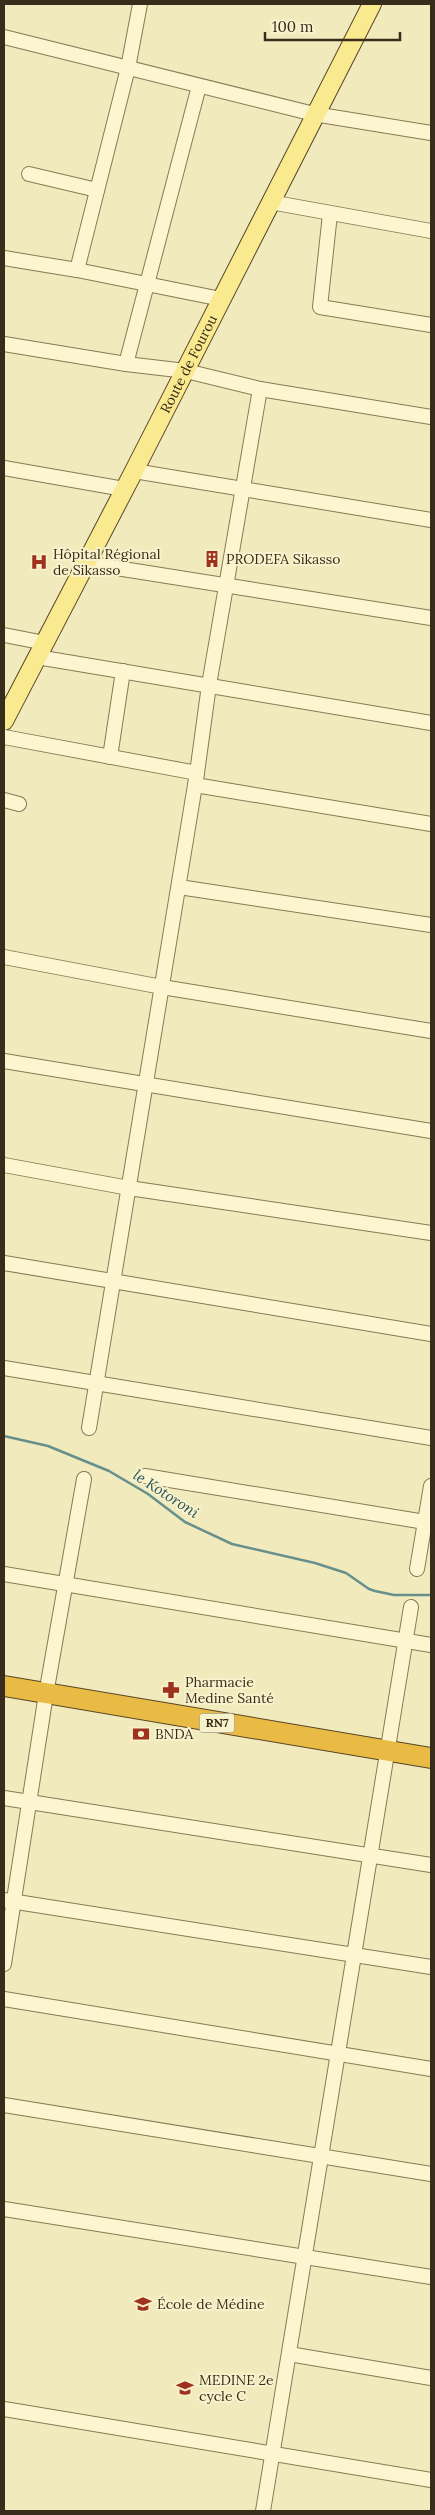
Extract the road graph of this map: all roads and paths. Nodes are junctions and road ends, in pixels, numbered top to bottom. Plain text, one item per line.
1 (140, 4) edge
2 (372, 4) edge
3 (4, 37) edge
4 (128, 68) junction
5 (199, 86) junction
6 (314, 114) junction
7 (431, 133) edge
8 (29, 174) dead end
9 (97, 190) junction
10 (270, 202) junction
11 (330, 214) junction
12 (431, 231) edge
13 (4, 258) edge
14 (78, 270) junction
15 (146, 285) junction
16 (221, 299) junction
17 (431, 326) edge
18 (4, 344) edge
19 (126, 364) junction
20 (186, 371) junction
21 (260, 389) junction
22 (431, 417) edge
23 (4, 468) edge
24 (134, 471) junction
25 (124, 489) junction
26 (243, 490) junction
27 (431, 520) edge
28 (85, 563) junction
29 (227, 584) junction
30 (431, 618) edge
31 (4, 635) edge
32 (41, 650) junction
33 (123, 671) junction
34 (209, 685) junction
35 (4, 721) edge
36 (431, 723) edge
37 (4, 738) edge
38 (110, 757) junction
39 (196, 779) junction
40 (4, 800) edge
41 (20, 804) dead end
42 (431, 824) edge
43 (178, 887) junction
44 (431, 925) edge
45 (4, 957) edge
46 (162, 987) junction
47 (431, 1031) edge
48 (4, 1061) edge
49 (145, 1086) junction
50 (431, 1131) edge
51 (4, 1165) edge
52 (130, 1188) junction
53 (431, 1233) edge
54 (4, 1263) edge
55 (113, 1281) junction
56 (431, 1334) edge
57 (4, 1368) edge
58 (96, 1383) junction
59 (89, 1428) dead end
60 (431, 1438) edge
61 (145, 1476) dead end
62 (84, 1478) dead end
63 (431, 1486) edge
64 (428, 1522) edge
65 (417, 1569) dead end
66 (4, 1574) edge
67 (65, 1584) junction
68 (411, 1607) dead end
69 (405, 1640) junction
70 (431, 1645) edge
71 (4, 1675) edge
72 (4, 1686) edge
73 (47, 1688) junction
74 (388, 1745) junction
75 (431, 1746) edge
76 (431, 1758) edge
77 (4, 1798) edge
78 (28, 1802) junction
79 (370, 1855) junction
80 (431, 1865) edge
81 (9, 1901) edge
82 (354, 1954) junction
83 (4, 1964) edge
84 (431, 1967) edge
85 (4, 1999) edge
86 (338, 2054) junction
87 (431, 2069) edge
88 (4, 2105) edge
89 (321, 2157) junction
90 (431, 2174) edge
91 (4, 2209) edge
92 (304, 2258) junction
93 (431, 2277) edge
94 (289, 2354) junction
95 (431, 2378) edge
96 (4, 2409) edge
97 (272, 2453) junction
98 (431, 2480) edge
99 (263, 2511) edge

1 - 4 street
2 - 6 main road, Route de Fourou
3 - 4 street
4 - 5 street
4 - 9 street
5 - 6 street
5 - 15 street
6 - 7 street
6 - 10 main road, Route de Fourou
8 - 9 street
9 - 14 street
10 - 11 street
10 - 16 main road, Route de Fourou
11 - 12 street
11 - 17 street
13 - 14 street
14 - 15 street
15 - 16 street
15 - 19 street
16 - 20 main road, Route de Fourou
18 - 19 street
19 - 20 street
20 - 21 street
20 - 24 main road, Route de Fourou
21 - 22 street
21 - 26 street
23 - 25 street
24 - 25 main road, Route de Fourou
24 - 26 street
25 - 28 main road, Route de Fourou
26 - 27 street
26 - 29 street
28 - 29 street
28 - 32 main road, Route de Fourou
29 - 30 street
29 - 34 street
31 - 32 street
32 - 33 street
32 - 35 main road, Route de Fourou
33 - 34 street
33 - 38 street
34 - 36 street
34 - 39 street
37 - 38 street
38 - 39 street
39 - 42 street
39 - 43 street
40 - 41 street
43 - 44 street
43 - 46 street
45 - 46 street
46 - 47 street
46 - 49 street
48 - 49 street
49 - 50 street
49 - 52 street
51 - 52 street
52 - 53 street
52 - 55 street
54 - 55 street
55 - 56 street
55 - 58 street
57 - 58 street
58 - 59 street
58 - 60 street
61 - 64 street
62 - 67 street
63 - 64 street
64 - 65 street
66 - 67 street
67 - 69 street
67 - 73 street
68 - 69 street
69 - 70 street
69 - 74 street
71 - 73 highway, RN7
72 - 73 highway, RN7
73 - 74 highway, RN7
73 - 78 street
74 - 75 highway, RN7
74 - 76 highway, RN7
74 - 79 street
77 - 78 street
78 - 79 street
78 - 81 street
79 - 80 street
79 - 82 street
81 - 82 street
81 - 83 street
82 - 84 street
82 - 86 street
85 - 86 street
86 - 87 street
86 - 89 street
88 - 89 street
89 - 90 street
89 - 92 street
91 - 92 street
92 - 93 street
92 - 94 street
94 - 95 street
94 - 97 street
96 - 97 street
97 - 98 street
97 - 99 street

